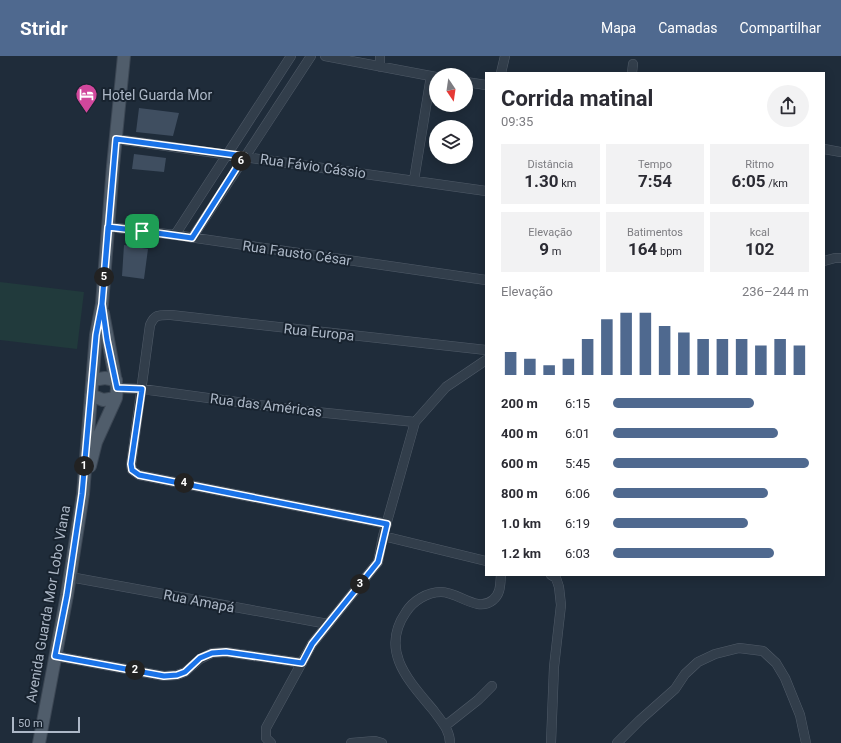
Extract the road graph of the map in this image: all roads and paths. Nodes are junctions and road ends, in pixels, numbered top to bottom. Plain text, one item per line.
1 (124, 56) edge
2 (291, 56) edge
3 (311, 56) edge
4 (325, 56) edge
5 (380, 56) edge
6 (505, 56) edge
7 (380, 67) junction
8 (501, 72) edge
9 (429, 75) edge
10 (473, 83) edge
11 (485, 85) edge
12 (429, 102) edge
13 (116, 139) junction
14 (825, 149) edge
15 (841, 152) edge
16 (228, 154) junction
17 (244, 156) junction
18 (414, 180) junction
19 (485, 191) edge
20 (108, 227) junction
21 (175, 235) junction
22 (192, 238) junction
23 (841, 258) edge
24 (825, 261) edge
25 (485, 280) edge
26 (102, 304) junction
27 (485, 350) edge
28 (485, 361) edge
29 (92, 380) junction
30 (117, 389) junction
31 (142, 389) junction
32 (91, 395) junction
33 (415, 422) junction
34 (82, 494) junction
35 (387, 524) junction
36 (383, 536) junction
37 (485, 561) edge
38 (501, 576) edge
39 (553, 576) edge
40 (70, 578) junction
41 (328, 624) junction
42 (55, 656) junction
43 (302, 663) junction
44 (492, 686) dead end
45 (445, 726) junction
46 (39, 743) edge
47 (271, 743) edge
48 (351, 743) edge
49 (382, 743) edge
50 (450, 743) edge
51 (552, 743) edge
52 (617, 743) edge
53 (806, 743) edge

1 - 13 main road, Avenida Guarda Mor Lobo Viana
2 - 16 street
3 - 17 street
4 - 7 street
5 - 7 street
6 - 8 street
7 - 9 street
10 - 11 street
12 - 18 street
13 - 16 street, Rua Fávio Cássio
13 - 20 main road, Avenida Guarda Mor Lobo Viana
14 - 15 street
16 - 17 street, Rua Fávio Cássio
16 - 21 street
17 - 18 street, Rua Fávio Cássio
17 - 22 street
18 - 19 street, Rua Fávio Cássio
20 - 21 street, Rua Fausto César
20 - 26 main road, Avenida Guarda Mor Lobo Viana
21 - 22 street, Rua Fausto César
22 - 25 street, Rua Fausto César
23 - 24 street
26 - 29 main road, Avenida Guarda Mor Lobo Viana
26 - 30 main road, Avenida Guarda Mor Lobo Viana
27 - 31 street, Rua Europa
28 - 33 street
29 - 30 main road
29 - 32 main road, Avenida Guarda Mor Lobo Viana
30 - 31 street, Rua das Américas
30 - 32 main road
30 - 34 main road, Avenida Guarda Mor Lobo Viana
31 - 33 street, Rua das Américas
31 - 35 street
32 - 34 main road, Avenida Guarda Mor Lobo Viana
33 - 35 street
34 - 40 main road, Avenida Guarda Mor Lobo Viana
35 - 36 street
36 - 37 street
36 - 41 street
38 - 45 street
39 - 51 street
40 - 41 street, Rua Amapá
40 - 42 main road, Avenida Guarda Mor Lobo Viana
41 - 43 street
42 - 43 street
42 - 46 main road, Avenida Guarda Mor Lobo Viana
43 - 47 street
44 - 45 street
45 - 50 street
48 - 49 street
52 - 53 street

